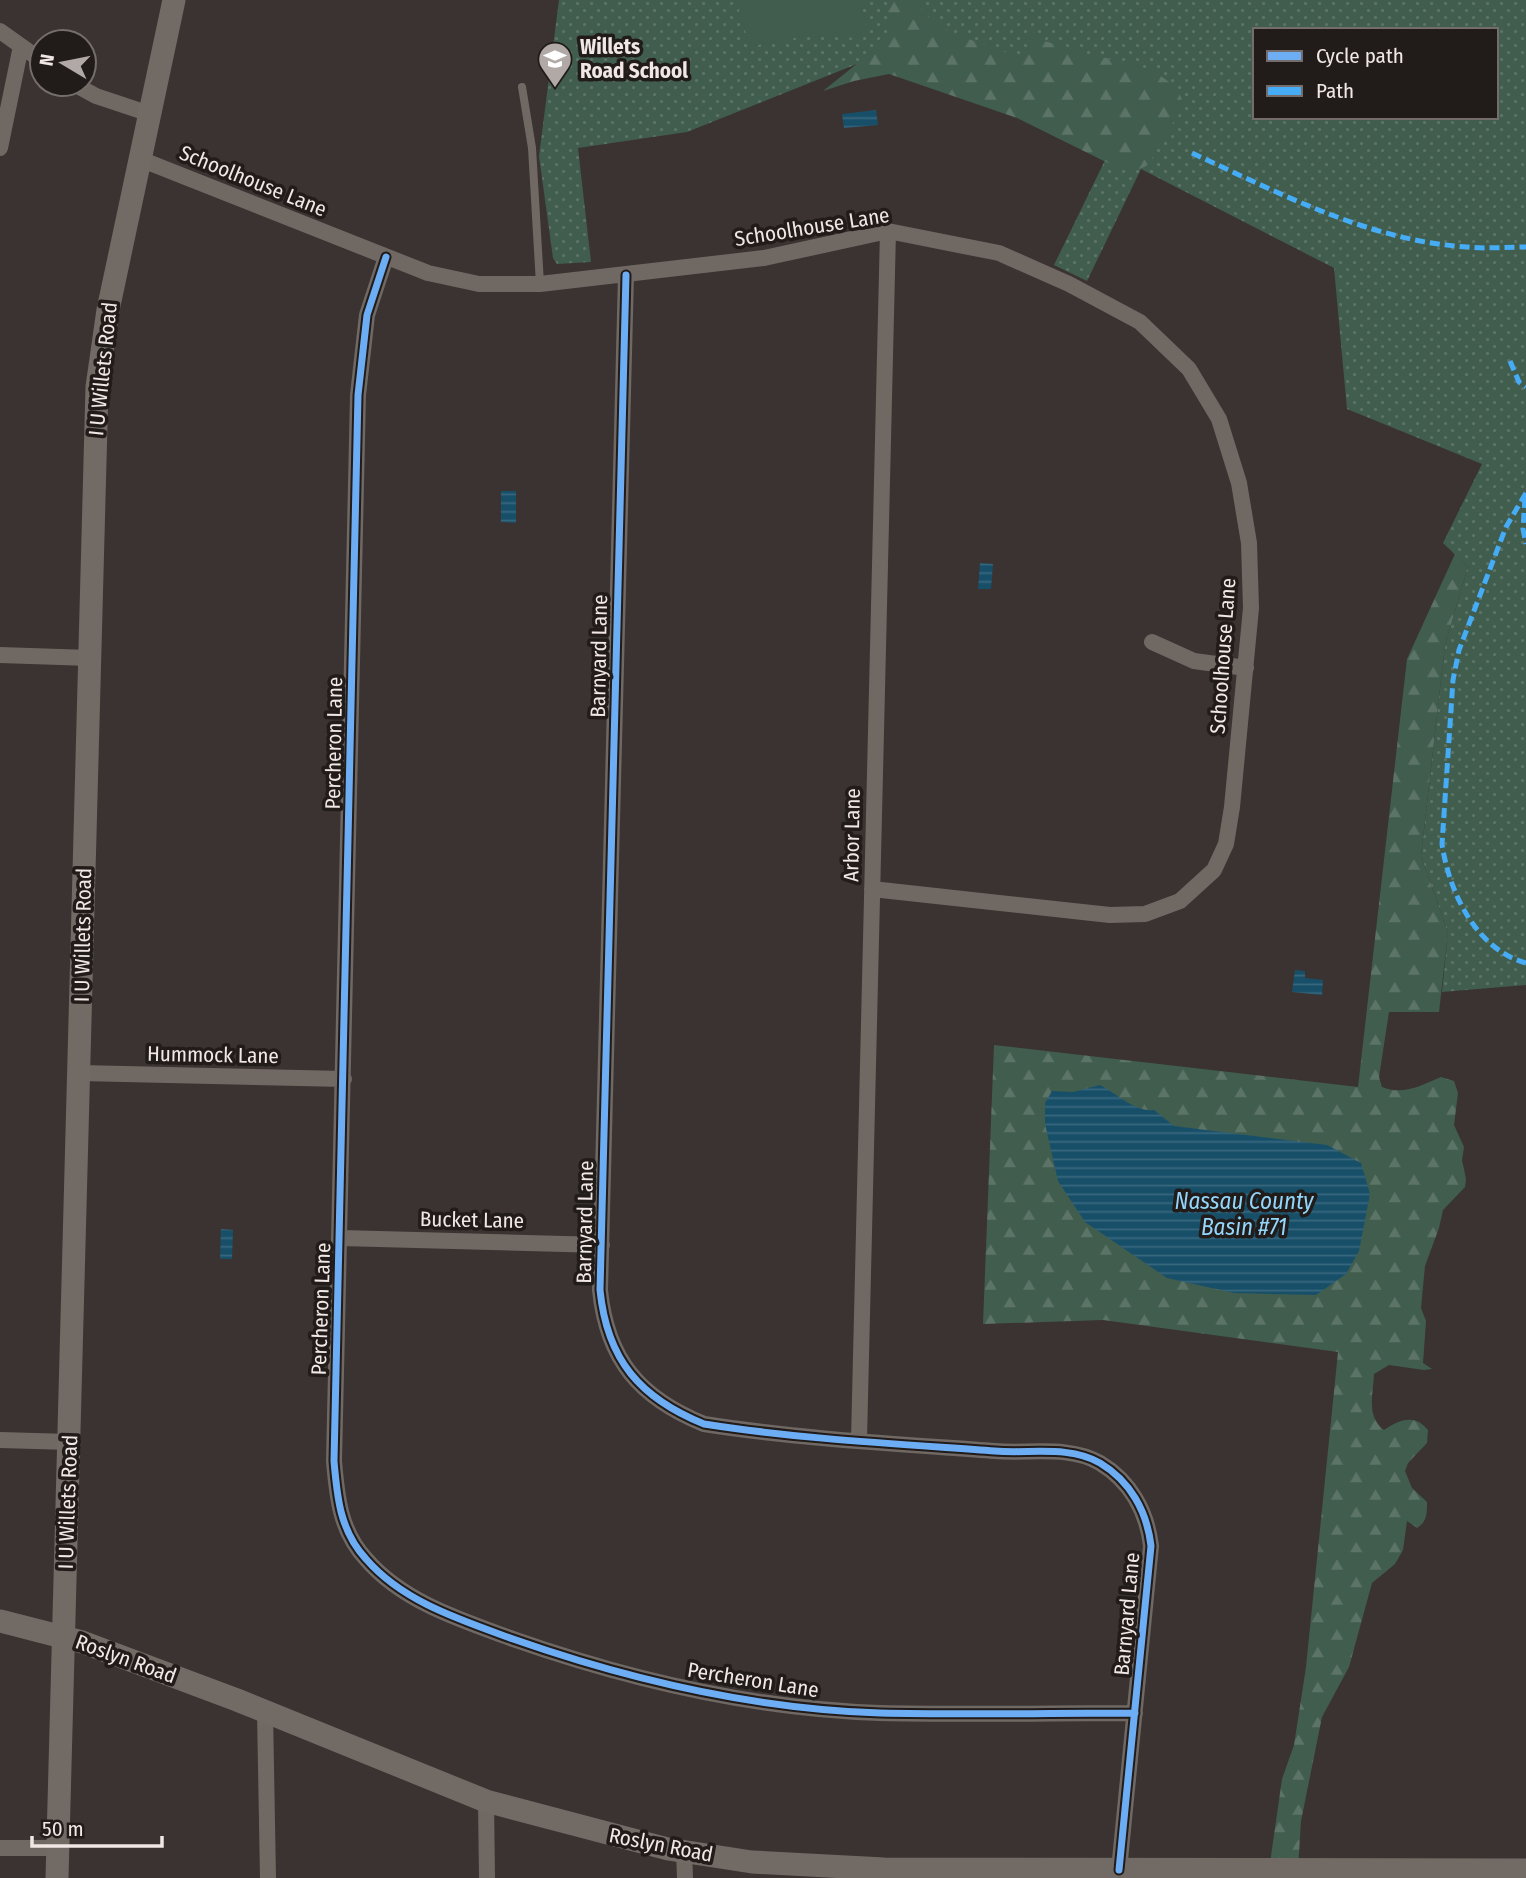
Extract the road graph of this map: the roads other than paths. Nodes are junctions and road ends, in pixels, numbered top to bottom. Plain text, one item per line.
1 (174, 0) edge
2 (0, 31) edge
3 (21, 46) junction
4 (28, 51) edge
5 (522, 87) dead end
6 (98, 97) edge
7 (150, 114) junction
8 (0, 148) edge
9 (140, 159) junction
10 (888, 232) junction
11 (386, 257) junction
12 (626, 275) junction
13 (540, 285) junction
14 (1152, 642) dead end
15 (0, 655) edge
16 (90, 658) junction
17 (1246, 667) junction
18 (872, 889) junction
19 (80, 1073) junction
20 (344, 1079) junction
21 (341, 1238) junction
22 (602, 1245) junction
23 (0, 1440) edge
24 (859, 1440) junction
25 (70, 1442) junction
26 (0, 1621) edge
27 (63, 1635) junction
28 (265, 1712) junction
29 (1135, 1713) junction
30 (486, 1801) junction
31 (0, 1848) edge
32 (57, 1848) junction
33 (684, 1851) junction
34 (1118, 1870) junction
35 (1526, 1870) edge
36 (884, 1874) edge
37 (57, 1878) edge
38 (268, 1878) edge
39 (487, 1878) edge
40 (685, 1878) edge

1 - 7 main road, I U Willets Road
2 - 3 street
3 - 4 street
3 - 8 street
5 - 13 lane
6 - 7 street
7 - 9 main road, I U Willets Road
9 - 11 street, Schoolhouse Lane
9 - 16 main road, I U Willets Road
10 - 12 street, Schoolhouse Lane
10 - 17 street, Schoolhouse Lane
10 - 18 street, Arbor Lane
11 - 13 street, Schoolhouse Lane
11 - 20 street, Percheron Lane
12 - 13 street, Schoolhouse Lane
12 - 22 street, Barnyard Lane
14 - 17 street
15 - 16 street
16 - 19 main road, I U Willets Road
17 - 18 street, Schoolhouse Lane
18 - 24 street, Arbor Lane
19 - 20 street, Hummock Lane
19 - 25 main road, I U Willets Road
20 - 21 street, Percheron Lane
21 - 22 street, Bucket Lane
21 - 29 street, Percheron Lane
22 - 24 street, Barnyard Lane
23 - 25 street
24 - 29 street, Barnyard Lane
25 - 27 main road, I U Willets Road
26 - 27 main road, Roslyn Road
27 - 28 main road, Roslyn Road
27 - 32 main road, I U Willets Road
28 - 30 main road, Roslyn Road
28 - 38 street
29 - 34 street, Barnyard Lane
30 - 33 main road, Roslyn Road
30 - 39 street
31 - 32 street
32 - 37 main road, I U Willets Road
33 - 36 main road, Roslyn Road
33 - 40 street
34 - 35 main road, Roslyn Road
34 - 36 main road, Roslyn Road

